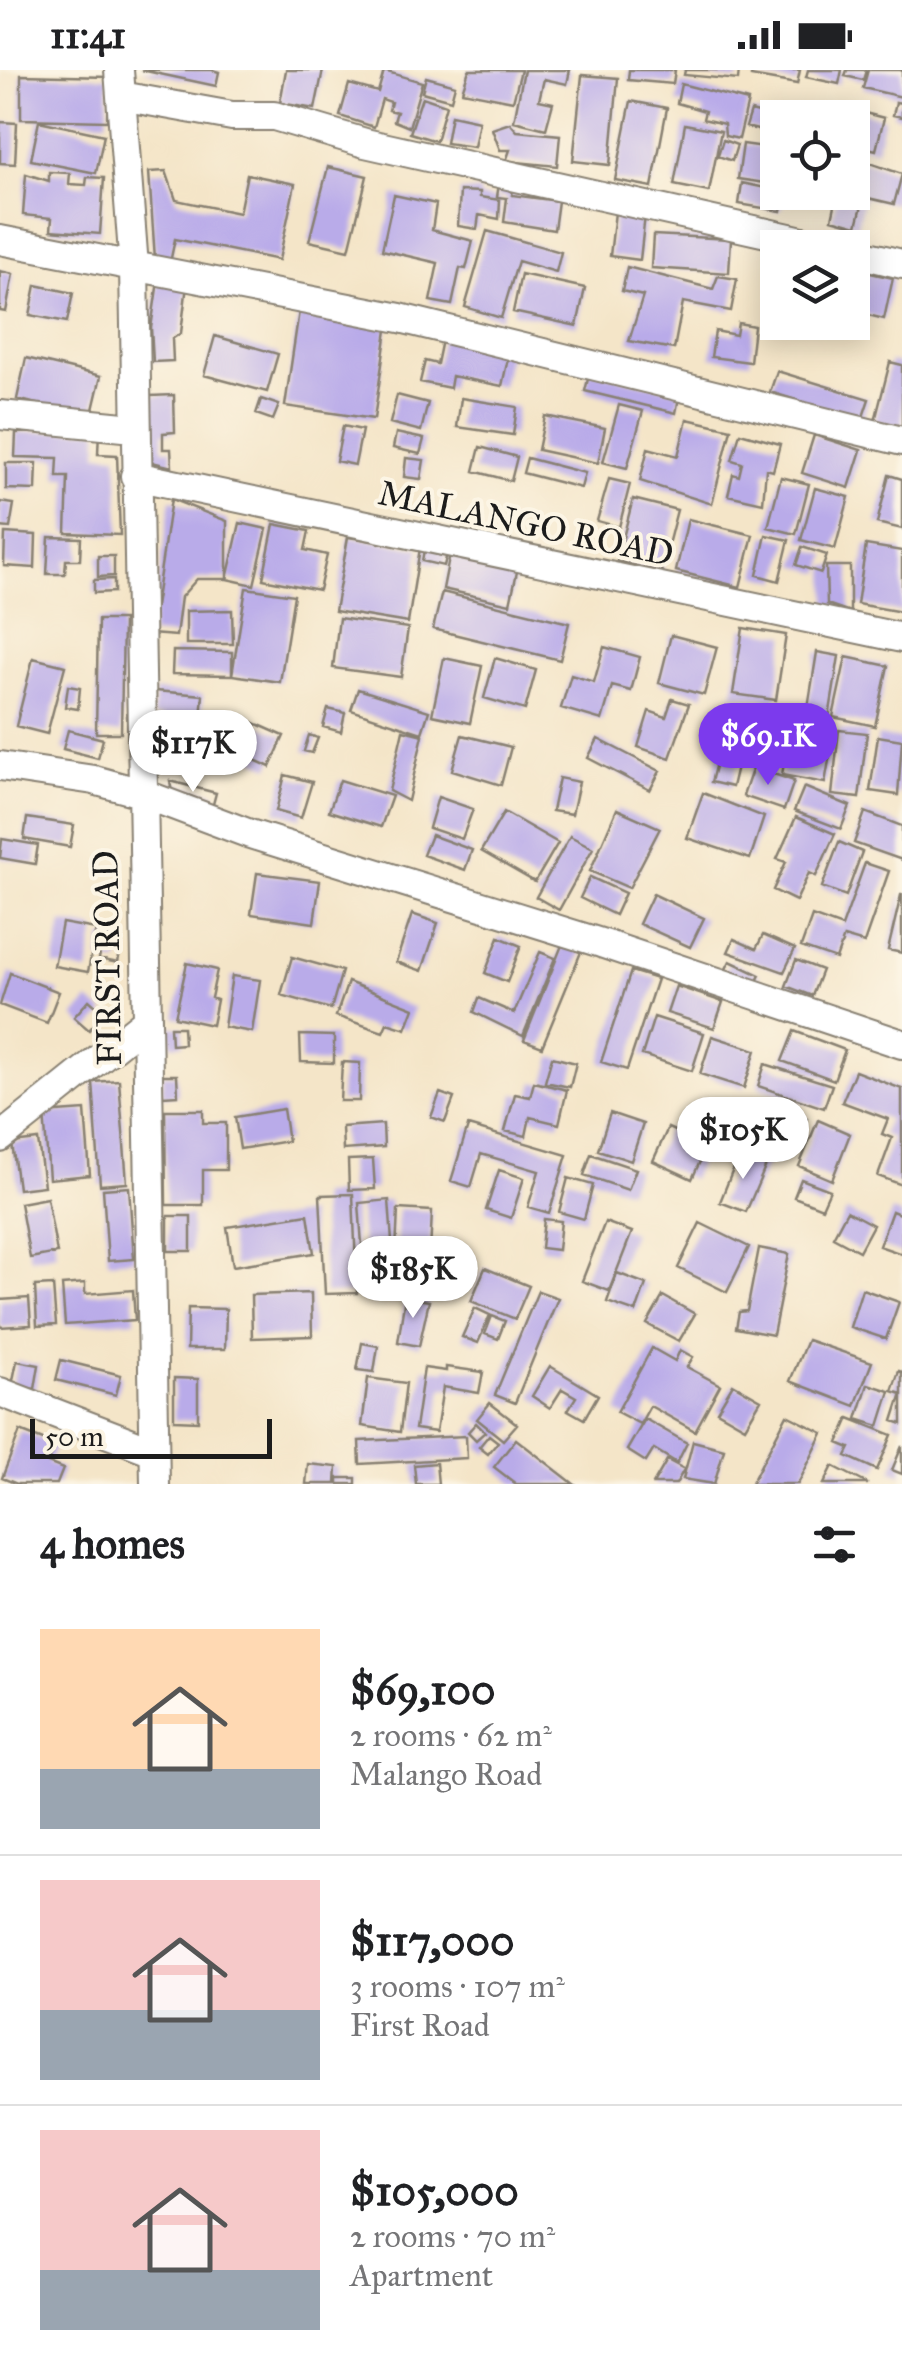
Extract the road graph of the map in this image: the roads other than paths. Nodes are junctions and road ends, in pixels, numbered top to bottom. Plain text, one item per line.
1 (120, 83) edge
2 (760, 231) edge
3 (0, 240) edge
4 (870, 256) edge
5 (902, 264) edge
6 (134, 267) junction
7 (0, 415) edge
8 (134, 428) junction
9 (902, 441) edge
10 (136, 476) junction
11 (902, 638) edge
12 (0, 766) edge
13 (141, 793) junction
14 (146, 1021) junction
15 (902, 1044) edge
16 (0, 1138) edge
17 (0, 1392) edge
18 (153, 1451) junction
19 (155, 1484) edge

1 - 2 street
1 - 6 street, FIRST ROAD
3 - 6 street
4 - 5 street
6 - 8 street, FIRST ROAD
6 - 9 street
7 - 8 street
8 - 10 street, FIRST ROAD
10 - 11 street, MALANGO ROAD
10 - 13 street, FIRST ROAD
12 - 13 street
13 - 14 street, FIRST ROAD
13 - 15 street
14 - 16 street
14 - 18 street, FIRST ROAD
17 - 18 street
18 - 19 street, FIRST ROAD

